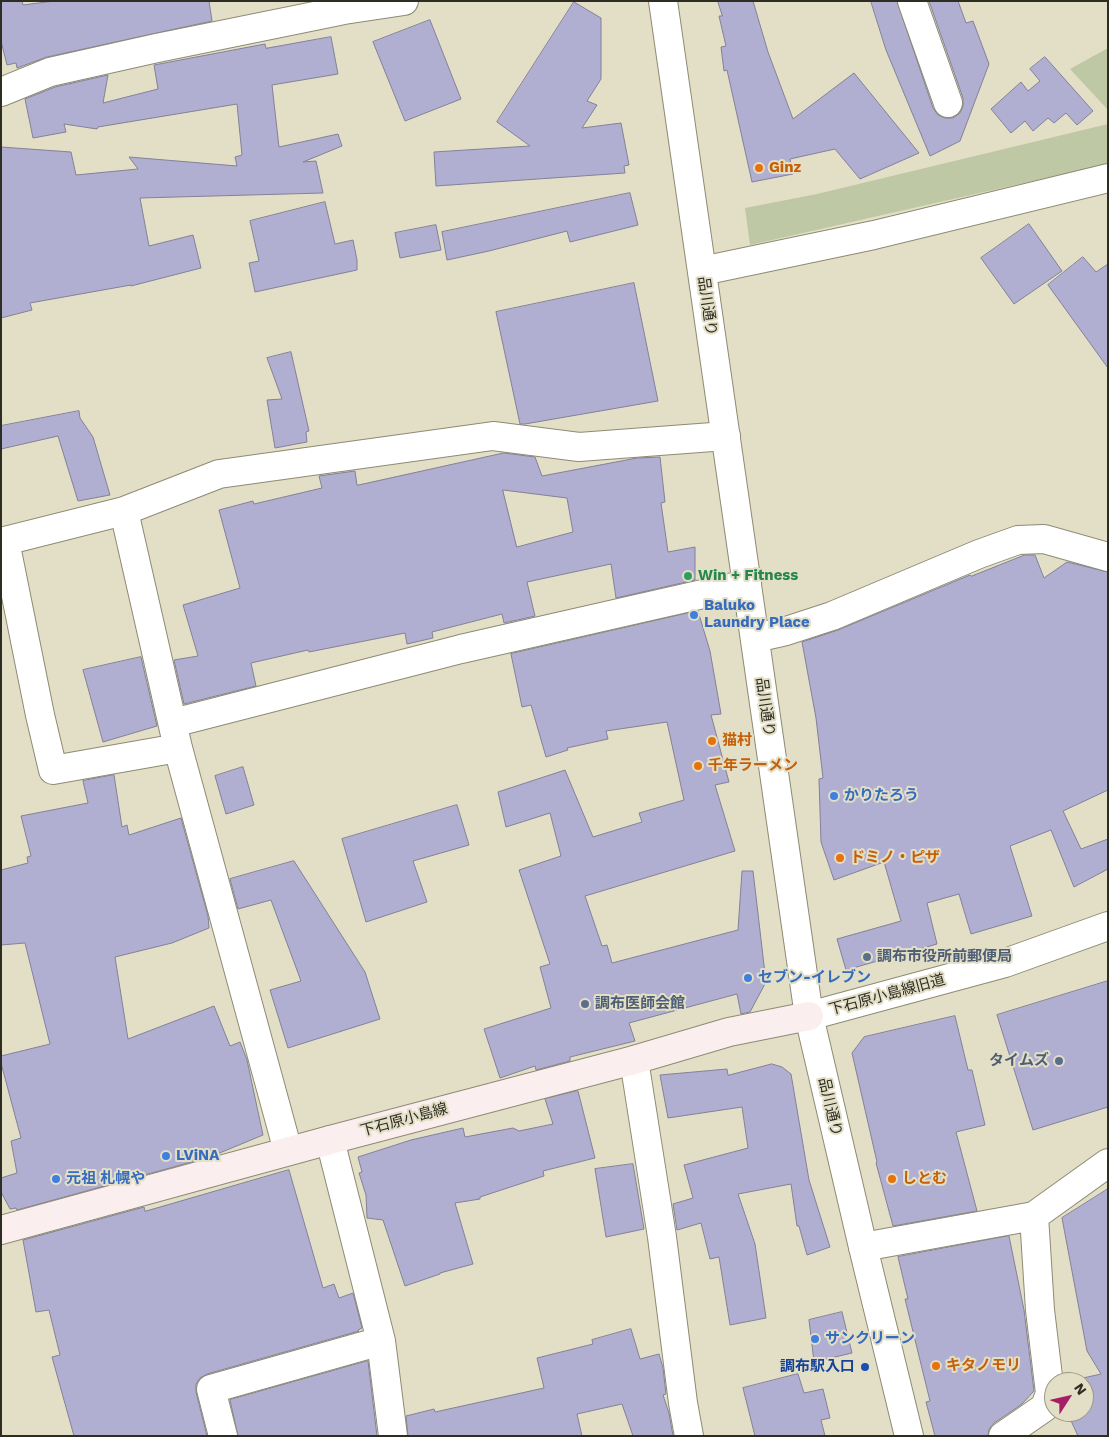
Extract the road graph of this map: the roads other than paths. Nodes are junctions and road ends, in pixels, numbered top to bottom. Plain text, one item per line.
1 (404, 1) edge
2 (663, 1) edge
3 (912, 1) edge
4 (1, 92) edge
5 (948, 103) dead end
6 (1108, 178) edge
7 (702, 271) junction
8 (726, 436) junction
9 (124, 510) junction
10 (3, 541) edge
11 (1108, 557) edge
12 (747, 584) junction
13 (755, 638) junction
14 (175, 735) junction
15 (1108, 926) edge
16 (809, 1016) junction
17 (634, 1060) junction
18 (330, 1140) junction
19 (288, 1151) junction
20 (1108, 1164) edge
21 (1034, 1216) junction
22 (1, 1230) edge
23 (862, 1247) junction
24 (381, 1341) junction
25 (223, 1436) edge
26 (393, 1436) edge
27 (688, 1436) edge
28 (909, 1436) edge
29 (1003, 1436) edge

1 - 4 street
2 - 7 street, 品川通り
3 - 5 street
6 - 7 street
7 - 8 street, 品川通り
8 - 9 street
8 - 12 street, 品川通り
9 - 10 street
9 - 14 street
10 - 14 street
11 - 13 street
12 - 13 street, 品川通り
12 - 14 street
13 - 16 street, 品川通り
14 - 19 street
15 - 16 street, 下石原小島線旧道
16 - 17 main road, 下石原小島線
16 - 23 street, 品川通り
17 - 18 main road, 下石原小島線
17 - 27 street
18 - 19 main road, 下石原小島線
18 - 24 street
19 - 22 main road, 下石原小島線
20 - 21 street
21 - 23 street
21 - 29 street
23 - 28 street, 品川通り
24 - 25 street
24 - 26 street

